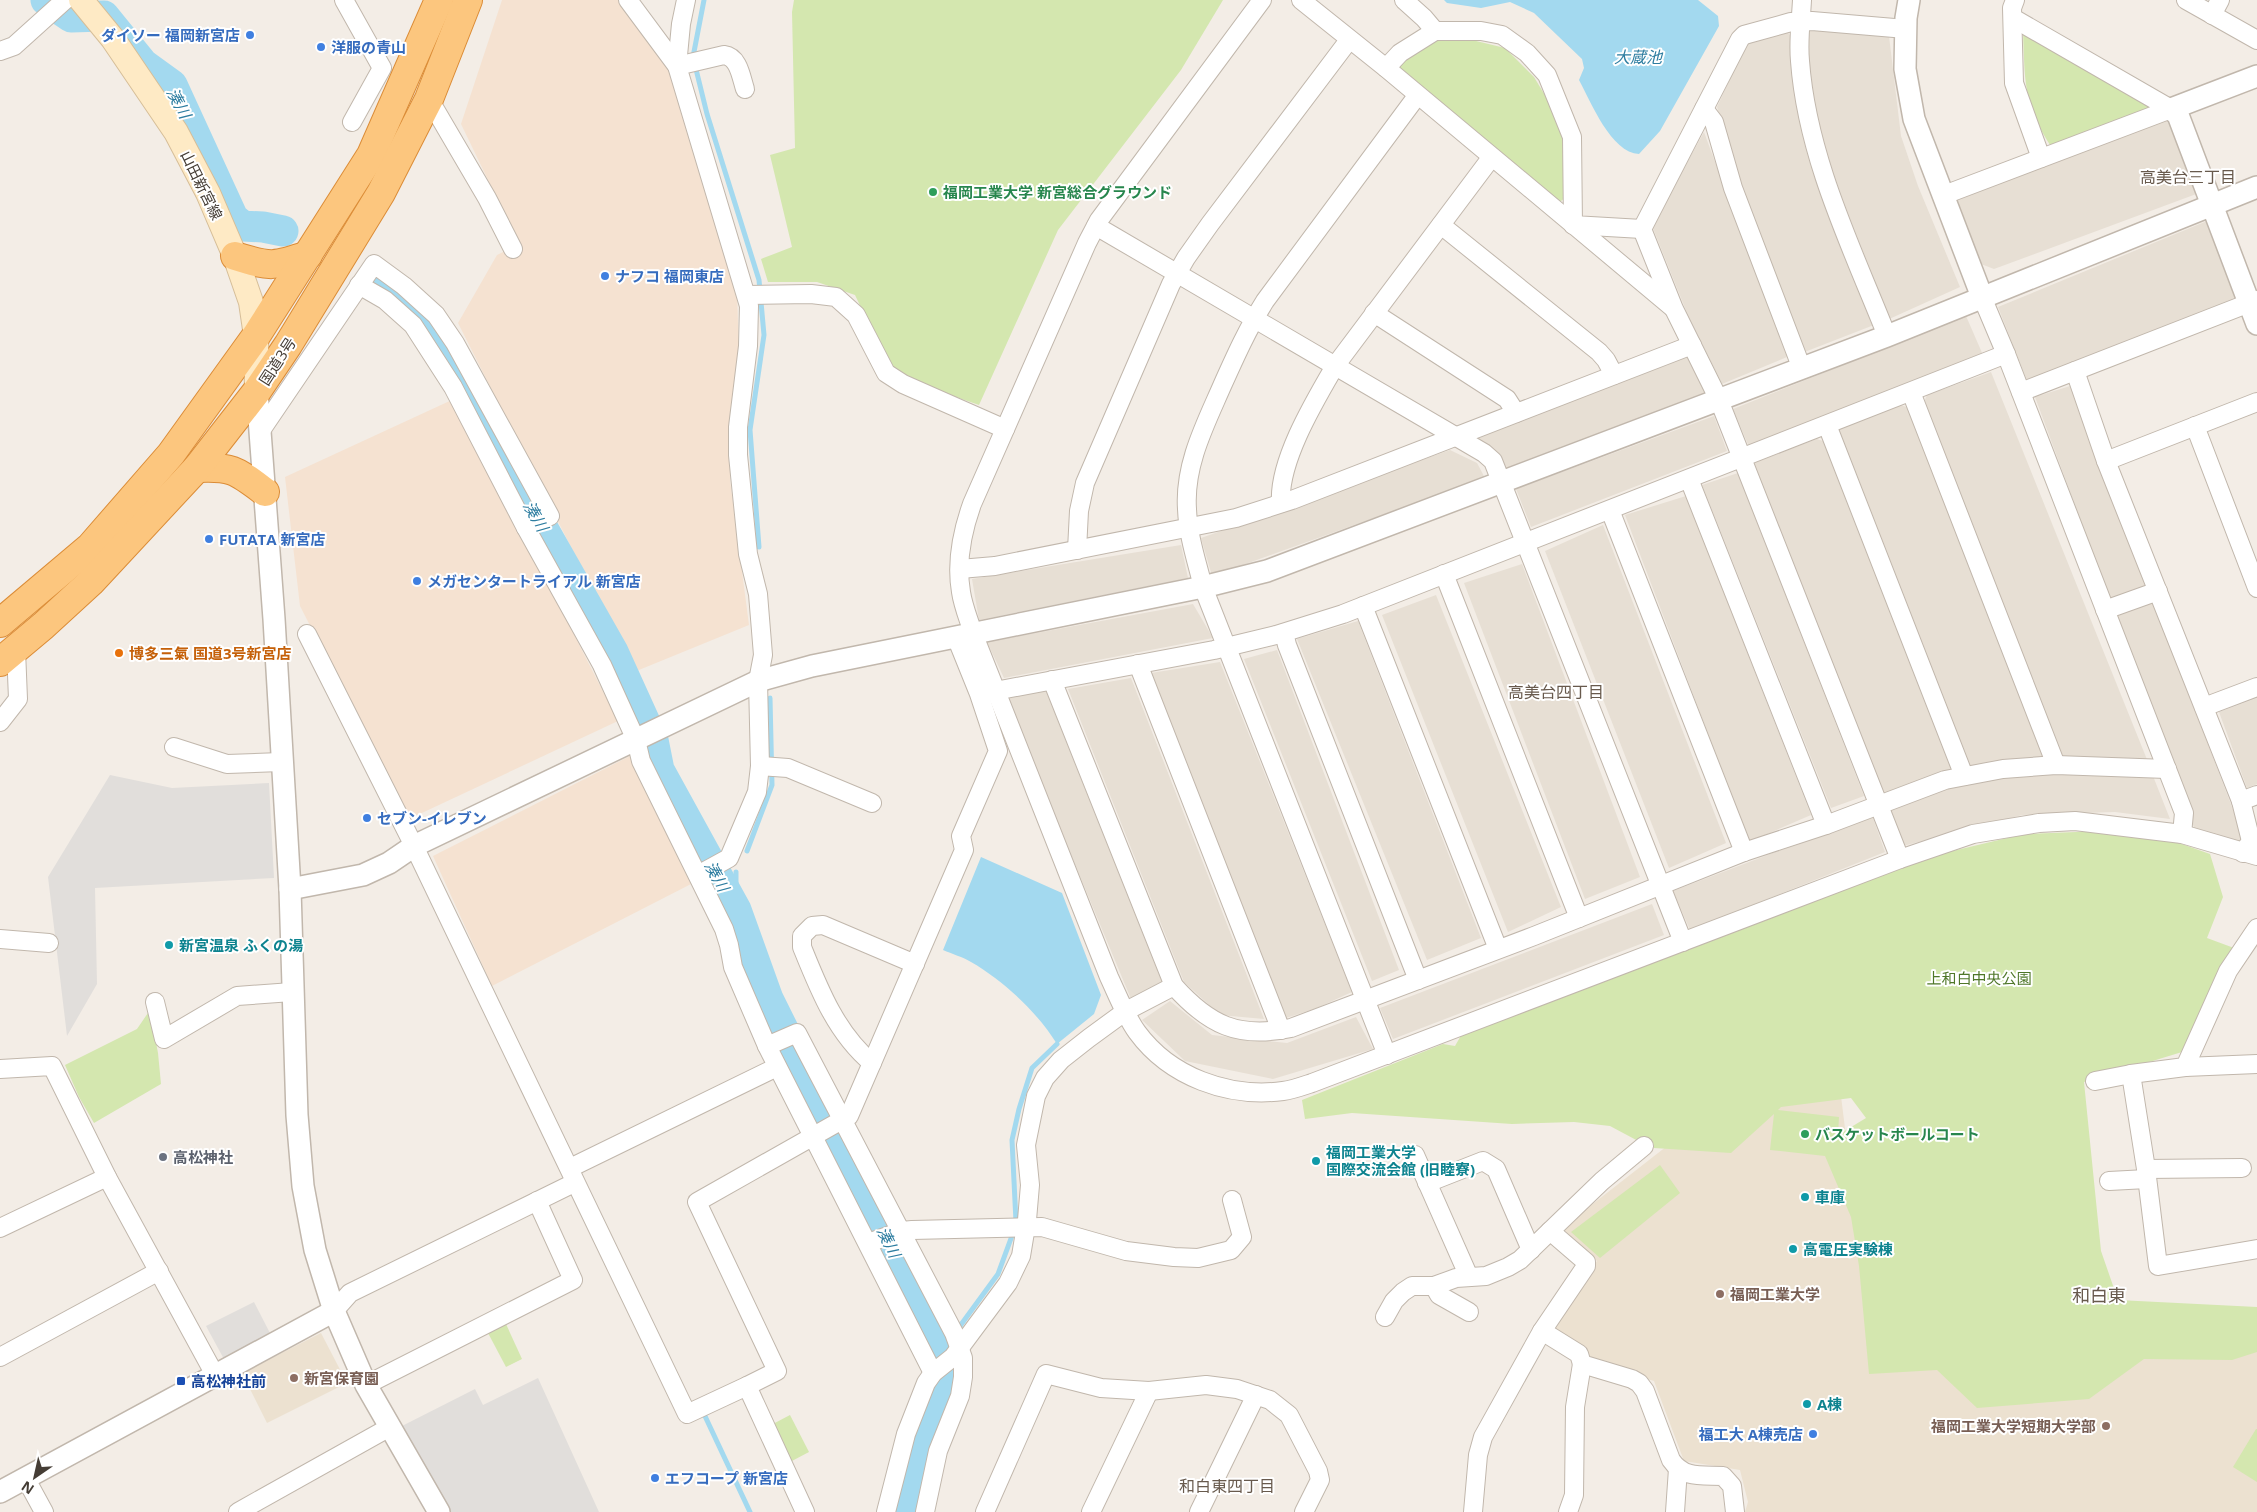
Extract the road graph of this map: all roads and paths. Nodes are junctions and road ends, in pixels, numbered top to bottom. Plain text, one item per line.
1 (65, 0) edge
2 (81, 0) edge
3 (344, 0) edge
4 (439, 0) edge
5 (468, 0) edge
6 (628, 0) edge
7 (686, 0) edge
8 (1262, 0) edge
9 (1301, 0) edge
10 (1404, 0) edge
11 (1802, 0) edge
12 (1909, 0) edge
13 (2014, 0) edge
14 (2186, 0) edge
15 (2216, 7) edge
16 (2013, 18) junction
17 (1801, 22) junction
18 (1906, 29) junction
19 (1434, 31) junction
20 (1349, 40) junction
21 (2257, 40) edge
22 (0, 51) edge
23 (677, 66) junction
24 (1386, 68) junction
25 (2257, 76) edge
26 (746, 90) dead end
27 (1417, 96) junction
28 (429, 99) junction
29 (2171, 109) junction
30 (1704, 110) junction
31 (352, 122) dead end
32 (1491, 158) junction
33 (2041, 158) junction
34 (2257, 187) edge
35 (1944, 195) junction
36 (2212, 204) junction
37 (1441, 225) junction
38 (1573, 225) junction
39 (1096, 226) junction
40 (1642, 229) junction
41 (513, 249) dead end
42 (308, 255) junction
43 (235, 256) junction
44 (1177, 273) junction
45 (359, 286) junction
46 (747, 295) junction
47 (1982, 297) junction
48 (2253, 302) edge
49 (1674, 309) junction
50 (1374, 313) junction
51 (1254, 318) junction
52 (2257, 324) edge
53 (256, 336) junction
54 (1887, 336) junction
55 (1692, 345) junction
56 (2006, 354) junction
57 (1335, 366) junction
58 (1802, 369) junction
59 (2075, 371) junction
60 (1614, 375) junction
61 (257, 391) junction
62 (1911, 392) junction
63 (2021, 392) junction
64 (1719, 400) junction
65 (2257, 402) edge
66 (1516, 413) junction
67 (1827, 425) junction
68 (2195, 426) junction
69 (1005, 429) junction
70 (260, 432) junction
71 (1455, 436) junction
72 (1742, 458) junction
73 (2106, 461) junction
74 (197, 468) junction
75 (1689, 479) junction
76 (1503, 483) junction
77 (265, 492) junction
78 (1281, 503) junction
79 (1610, 510) junction
80 (526, 528) junction
81 (1189, 528) junction
82 (1526, 542) junction
83 (1077, 550) junction
84 (960, 569) junction
85 (1444, 574) junction
86 (1203, 587) junction
87 (2257, 588) edge
88 (2158, 591) junction
89 (1363, 606) junction
90 (2105, 610) junction
91 (0, 623) edge
92 (1284, 633) junction
93 (307, 634) dead end
94 (964, 635) junction
95 (1227, 647) junction
96 (8, 656) edge
97 (1138, 664) junction
98 (1052, 680) junction
99 (758, 681) junction
100 (2257, 687) edge
101 (995, 691) junction
102 (2204, 707) junction
103 (0, 722) edge
104 (636, 740) junction
105 (174, 747) dead end
106 (281, 762) junction
107 (2056, 765) junction
108 (760, 766) junction
109 (2167, 769) junction
110 (1964, 776) junction
111 (2249, 798) edge
112 (872, 803) dead end
113 (1878, 803) junction
114 (1826, 824) junction
115 (2182, 834) junction
116 (414, 846) junction
117 (1744, 852) junction
118 (2250, 855) edge
119 (1900, 859) junction
120 (698, 875) junction
121 (1659, 886) junction
122 (290, 889) junction
123 (1579, 918) junction
124 (2257, 928) edge
125 (0, 939) edge
126 (1683, 942) junction
127 (48, 943) dead end
128 (1498, 950) junction
129 (915, 964) junction
130 (1418, 980) junction
131 (1174, 986) junction
132 (292, 992) junction
133 (1366, 1000) junction
134 (155, 1002) dead end
135 (1126, 1011) junction
136 (1281, 1030) junction
137 (767, 1046) junction
138 (1387, 1055) junction
139 (872, 1063) junction
140 (2257, 1064) edge
141 (777, 1066) junction
142 (2185, 1067) junction
143 (0, 1069) edge
144 (2131, 1074) junction
145 (2095, 1082) dead end
146 (843, 1120) junction
147 (814, 1136) junction
148 (1644, 1146) dead end
149 (1415, 1155) dead end
150 (2242, 1168) dead end
151 (2146, 1174) junction
152 (572, 1175) junction
153 (107, 1177) junction
154 (2109, 1181) dead end
155 (1428, 1182) junction
156 (1232, 1200) dead end
157 (537, 1201) junction
158 (1, 1225) edge
159 (1026, 1229) junction
160 (1550, 1231) junction
161 (898, 1233) junction
162 (872, 1242) junction
163 (2257, 1249) edge
164 (1532, 1250) junction
165 (159, 1271) junction
166 (1469, 1277) junction
167 (1434, 1286) junction
168 (334, 1311) junction
169 (1469, 1312) dead end
170 (1385, 1317) dead end
171 (1542, 1331) junction
172 (959, 1349) junction
173 (0, 1357) edge
174 (1582, 1364) junction
175 (933, 1373) junction
176 (215, 1375) junction
177 (366, 1384) junction
178 (747, 1386) junction
179 (1149, 1391) junction
180 (1256, 1395) junction
181 (390, 1426) junction
182 (1678, 1469) junction
183 (26, 1478) junction
184 (0, 1492) edge
185 (44, 1512) edge
186 (238, 1512) edge
187 (439, 1512) edge
188 (805, 1512) edge
189 (886, 1512) edge
190 (925, 1512) edge
191 (985, 1512) edge
192 (1091, 1512) edge
193 (1199, 1512) edge
194 (1304, 1512) edge
195 (1473, 1512) edge
196 (1568, 1512) edge
197 (1675, 1512) edge
198 (1735, 1512) edge

1 - 22 street
2 - 43 main road, 山田新宮線
3 - 31 street
4 - 42 highway, 国道3号
5 - 28 highway, 国道3号
6 - 23 street
7 - 23 street
8 - 39 street
9 - 20 street
10 - 19 street
11 - 17 street
12 - 18 street
13 - 16 street
14 - 15 street
15 - 21 street
16 - 29 street
16 - 33 street
17 - 18 street
17 - 30 street
17 - 54 street
18 - 35 street
19 - 24 street
19 - 38 street
20 - 24 street
20 - 44 street
23 - 26 street
23 - 46 street
24 - 27 street
25 - 29 street
27 - 32 street
27 - 51 street
28 - 41 street
28 - 61 highway, 国道3号
29 - 33 street
29 - 36 street
30 - 40 street
30 - 58 street
32 - 37 street
32 - 38 street
33 - 35 street
34 - 36 street
35 - 47 street
36 - 47 street
36 - 48 street
37 - 50 street
37 - 60 street
38 - 40 street
38 - 49 street
39 - 44 street
39 - 69 street
40 - 49 street
42 - 43 highway
42 - 53 highway, 国道3号
43 - 53 main road, 山田新宮線
44 - 51 street
44 - 83 street
45 - 70 street
45 - 80 street
45 - 80 street
46 - 69 street
46 - 99 street
47 - 54 street
47 - 56 street
48 - 52 street
48 - 59 street
49 - 55 street
50 - 57 street
50 - 66 street
51 - 57 street
51 - 81 street
53 - 61 main road, 山田新宮線
53 - 91 highway, 国道3号
54 - 58 street
55 - 60 street
55 - 64 street
56 - 62 street
56 - 63 street
57 - 71 street
57 - 78 street
58 - 64 street
59 - 63 street
59 - 73 street
60 - 66 street
61 - 70 street
61 - 74 highway, 国道3号
62 - 67 street
62 - 107 street
63 - 90 street
64 - 72 street
64 - 76 street
65 - 68 street
66 - 71 street
67 - 72 street
67 - 110 street
68 - 73 street
68 - 87 street
69 - 84 street
70 - 77 street
71 - 76 street
71 - 78 street
72 - 75 street
72 - 113 street
73 - 88 street
74 - 77 highway
74 - 96 highway, 国道3号
75 - 79 street
75 - 114 street
76 - 82 street
76 - 86 street
77 - 106 street
78 - 81 street
79 - 82 street
79 - 117 street
80 - 104 street
81 - 83 street
81 - 86 street
82 - 85 street
82 - 121 street
83 - 84 street
84 - 94 street
85 - 89 street
85 - 123 street
86 - 94 street
86 - 95 street
88 - 90 street
88 - 102 street
89 - 92 street
89 - 128 street
90 - 109 street
92 - 95 street
92 - 130 street
93 - 116 street
94 - 99 street
94 - 101 street
94 - 129 street
95 - 97 street
95 - 133 street
96 - 103 street
97 - 98 street
97 - 136 street
98 - 101 street
98 - 131 street
99 - 104 street
99 - 108 street
100 - 102 street
101 - 135 street
102 - 111 street
104 - 116 street
104 - 120 street
105 - 106 street
106 - 122 street
107 - 109 street
107 - 110 street
108 - 112 street
108 - 120 street
109 - 115 street
110 - 113 street
111 - 118 street
113 - 114 street
113 - 119 street
114 - 117 street
115 - 118 street
115 - 119 street
116 - 122 street
116 - 152 street
117 - 121 street
119 - 126 street
120 - 137 street
121 - 123 street
121 - 126 street
122 - 132 street
123 - 128 street
124 - 142 street
125 - 127 street
126 - 138 street
128 - 130 street
129 - 139 street
129 - 139 street
130 - 133 street
131 - 135 street
131 - 136 street
132 - 134 street
132 - 168 street
133 - 136 street
133 - 138 street
135 - 138 street
135 - 159 street
137 - 141 street
137 - 146 street
139 - 146 street
140 - 142 street
141 - 147 street
141 - 152 street
142 - 144 street
143 - 153 street
144 - 145 street
144 - 151 street
146 - 147 street
146 - 161 street
147 - 162 street
147 - 178 street
148 - 160 street
149 - 155 street
150 - 151 street
151 - 154 street
151 - 163 street
152 - 157 street
152 - 178 street
153 - 158 street
153 - 165 street
155 - 164 street
155 - 166 street
156 - 159 street
157 - 168 street
157 - 177 street
159 - 161 street
159 - 172 street
160 - 164 street
160 - 171 street
161 - 162 street
161 - 172 street
162 - 175 street
164 - 166 street
165 - 173 street
165 - 176 street
166 - 167 street
167 - 169 street
167 - 170 street
168 - 176 street
168 - 177 street
171 - 174 street
171 - 195 street
172 - 175 street
172 - 190 street
174 - 182 street
174 - 196 street
175 - 189 street
176 - 183 street
177 - 181 street
178 - 188 street
179 - 180 street
179 - 191 street
179 - 192 street
180 - 193 street
180 - 194 street
181 - 186 street
181 - 187 street
182 - 197 street
182 - 198 street
183 - 184 street
183 - 185 street

